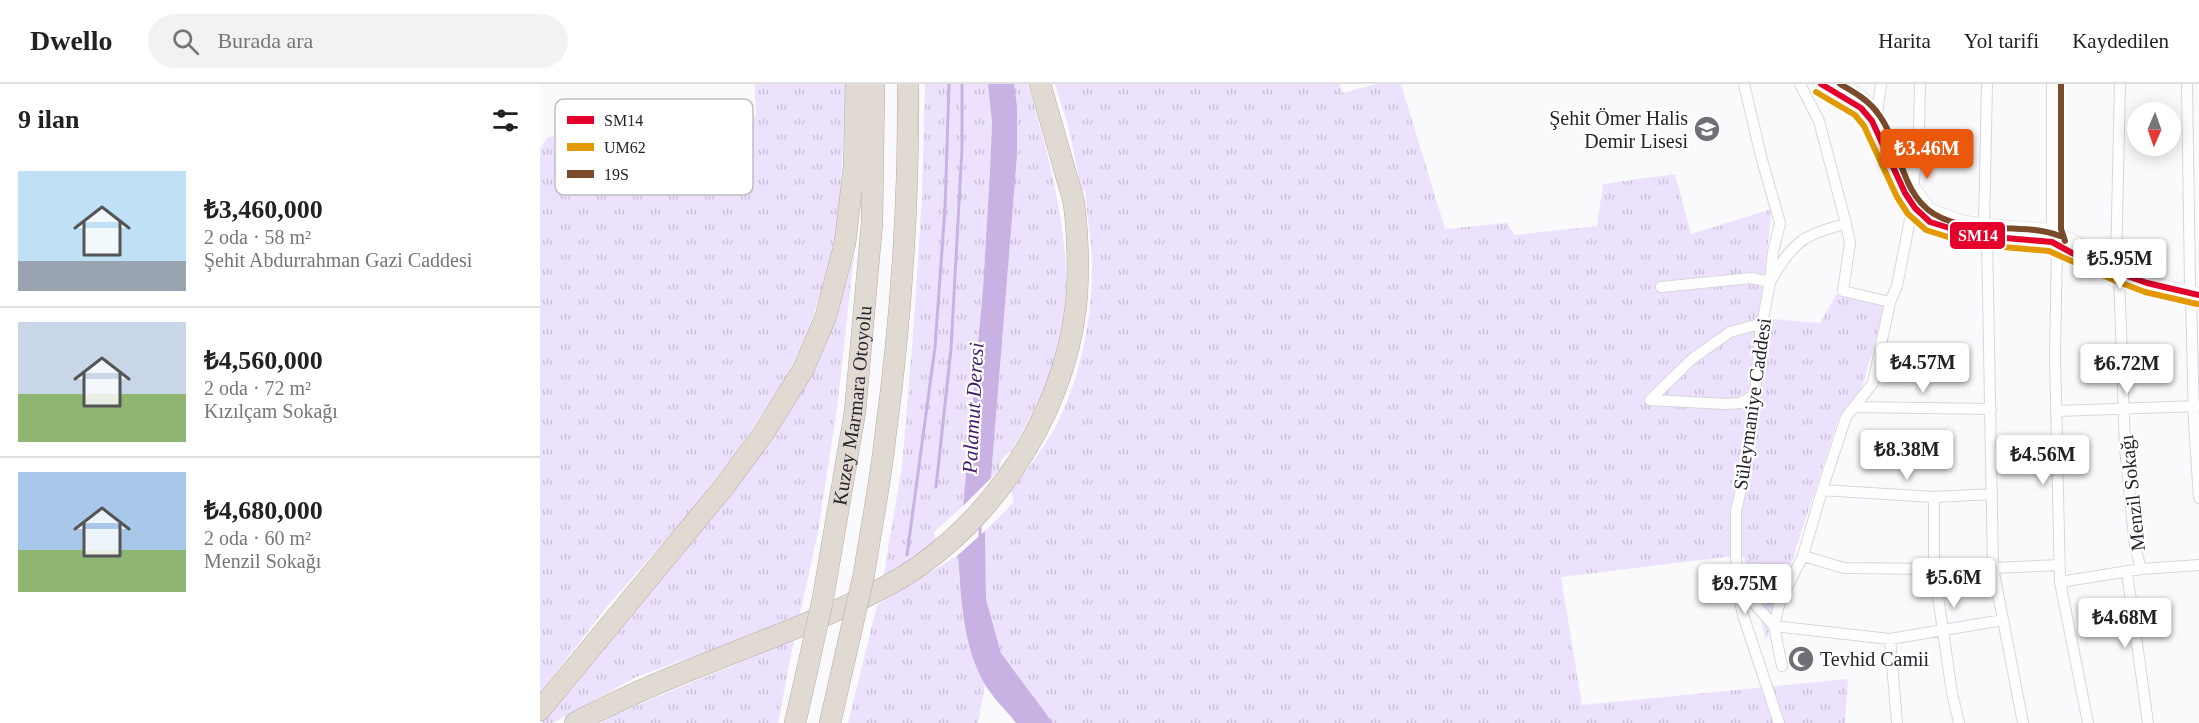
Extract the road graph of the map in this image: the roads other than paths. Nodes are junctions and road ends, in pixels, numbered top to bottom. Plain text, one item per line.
1 (856, 84) edge
2 (874, 84) edge
3 (908, 84) edge
4 (1040, 84) edge
5 (1744, 84) edge
6 (1800, 84) edge
7 (1821, 84) edge
8 (1841, 84) edge
9 (1881, 84) edge
10 (1920, 84) edge
11 (1987, 84) edge
12 (2052, 84) edge
13 (2120, 84) edge
14 (2187, 84) edge
15 (1877, 114) junction
16 (2187, 116) junction
17 (2199, 116) edge
18 (1913, 188) junction
19 (1912, 204) junction
20 (1846, 224) junction
21 (1985, 231) junction
22 (2054, 238) junction
23 (2117, 268) junction
24 (1770, 282) junction
25 (1661, 286) dead end
26 (2195, 290) edge
27 (1890, 302) junction
28 (1763, 323) junction
29 (1755, 395) junction
30 (2197, 406) edge
31 (1854, 407) junction
32 (1991, 409) junction
33 (2123, 410) junction
34 (2056, 411) junction
35 (1822, 490) junction
36 (1992, 494) junction
37 (1934, 497) junction
38 (2199, 498) edge
39 (1803, 556) junction
40 (2059, 565) junction
41 (2199, 565) edge
42 (1993, 567) junction
43 (1934, 569) junction
44 (2141, 569) junction
45 (2127, 572) junction
46 (2060, 582) junction
47 (1738, 585) junction
48 (2003, 620) junction
49 (1774, 626) junction
50 (1942, 631) junction
51 (1890, 639) junction
52 (1782, 666) dead end
53 (540, 710) edge
54 (574, 723) edge
55 (795, 723) edge
56 (830, 723) edge
57 (1779, 723) edge
58 (1897, 723) edge
59 (1959, 723) edge
60 (2023, 723) edge
61 (2088, 723) edge
62 (2148, 723) edge

1 - 53 highway
2 - 55 highway, Kuzey Marmara Otoyolu, bridge
3 - 56 highway, Kuzey Marmara Otoyolu, bridge
4 - 54 highway
5 - 24 street, Süleymaniye Caddesi
6 - 20 street
7 - 19 street
8 - 15 street
9 - 15 street
10 - 18 street
11 - 21 street
12 - 22 street
13 - 23 street, Menzil Sokağı
14 - 16 street
15 - 18 street
16 - 17 street
16 - 26 street
18 - 19 street
18 - 21 street
19 - 21 street
19 - 27 street
20 - 24 street
20 - 27 street
21 - 22 street
21 - 32 street
22 - 23 street
22 - 34 street
23 - 26 street
23 - 33 street, Menzil Sokağı
24 - 25 street
24 - 28 street, Süleymaniye Caddesi
26 - 30 street
27 - 31 street
28 - 29 street, Süleymaniye Caddesi
28 - 29 street
29 - 47 street, Süleymaniye Caddesi
30 - 33 street
30 - 38 street
31 - 32 street
31 - 35 street
32 - 36 street
33 - 34 street
33 - 44 street, Menzil Sokağı
34 - 40 street
35 - 37 street
35 - 39 street
36 - 37 street
36 - 42 street
37 - 43 street
39 - 43 street
39 - 49 street
40 - 42 street
40 - 46 street
41 - 44 street
42 - 43 street
42 - 48 street
43 - 50 street
44 - 45 street
45 - 46 street
45 - 62 street, Menzil Sokağı
46 - 61 street
47 - 49 street
47 - 57 street, Süleymaniye Caddesi
48 - 50 street
48 - 60 street
49 - 51 street
49 - 52 street
50 - 51 street
50 - 59 street
51 - 58 street

